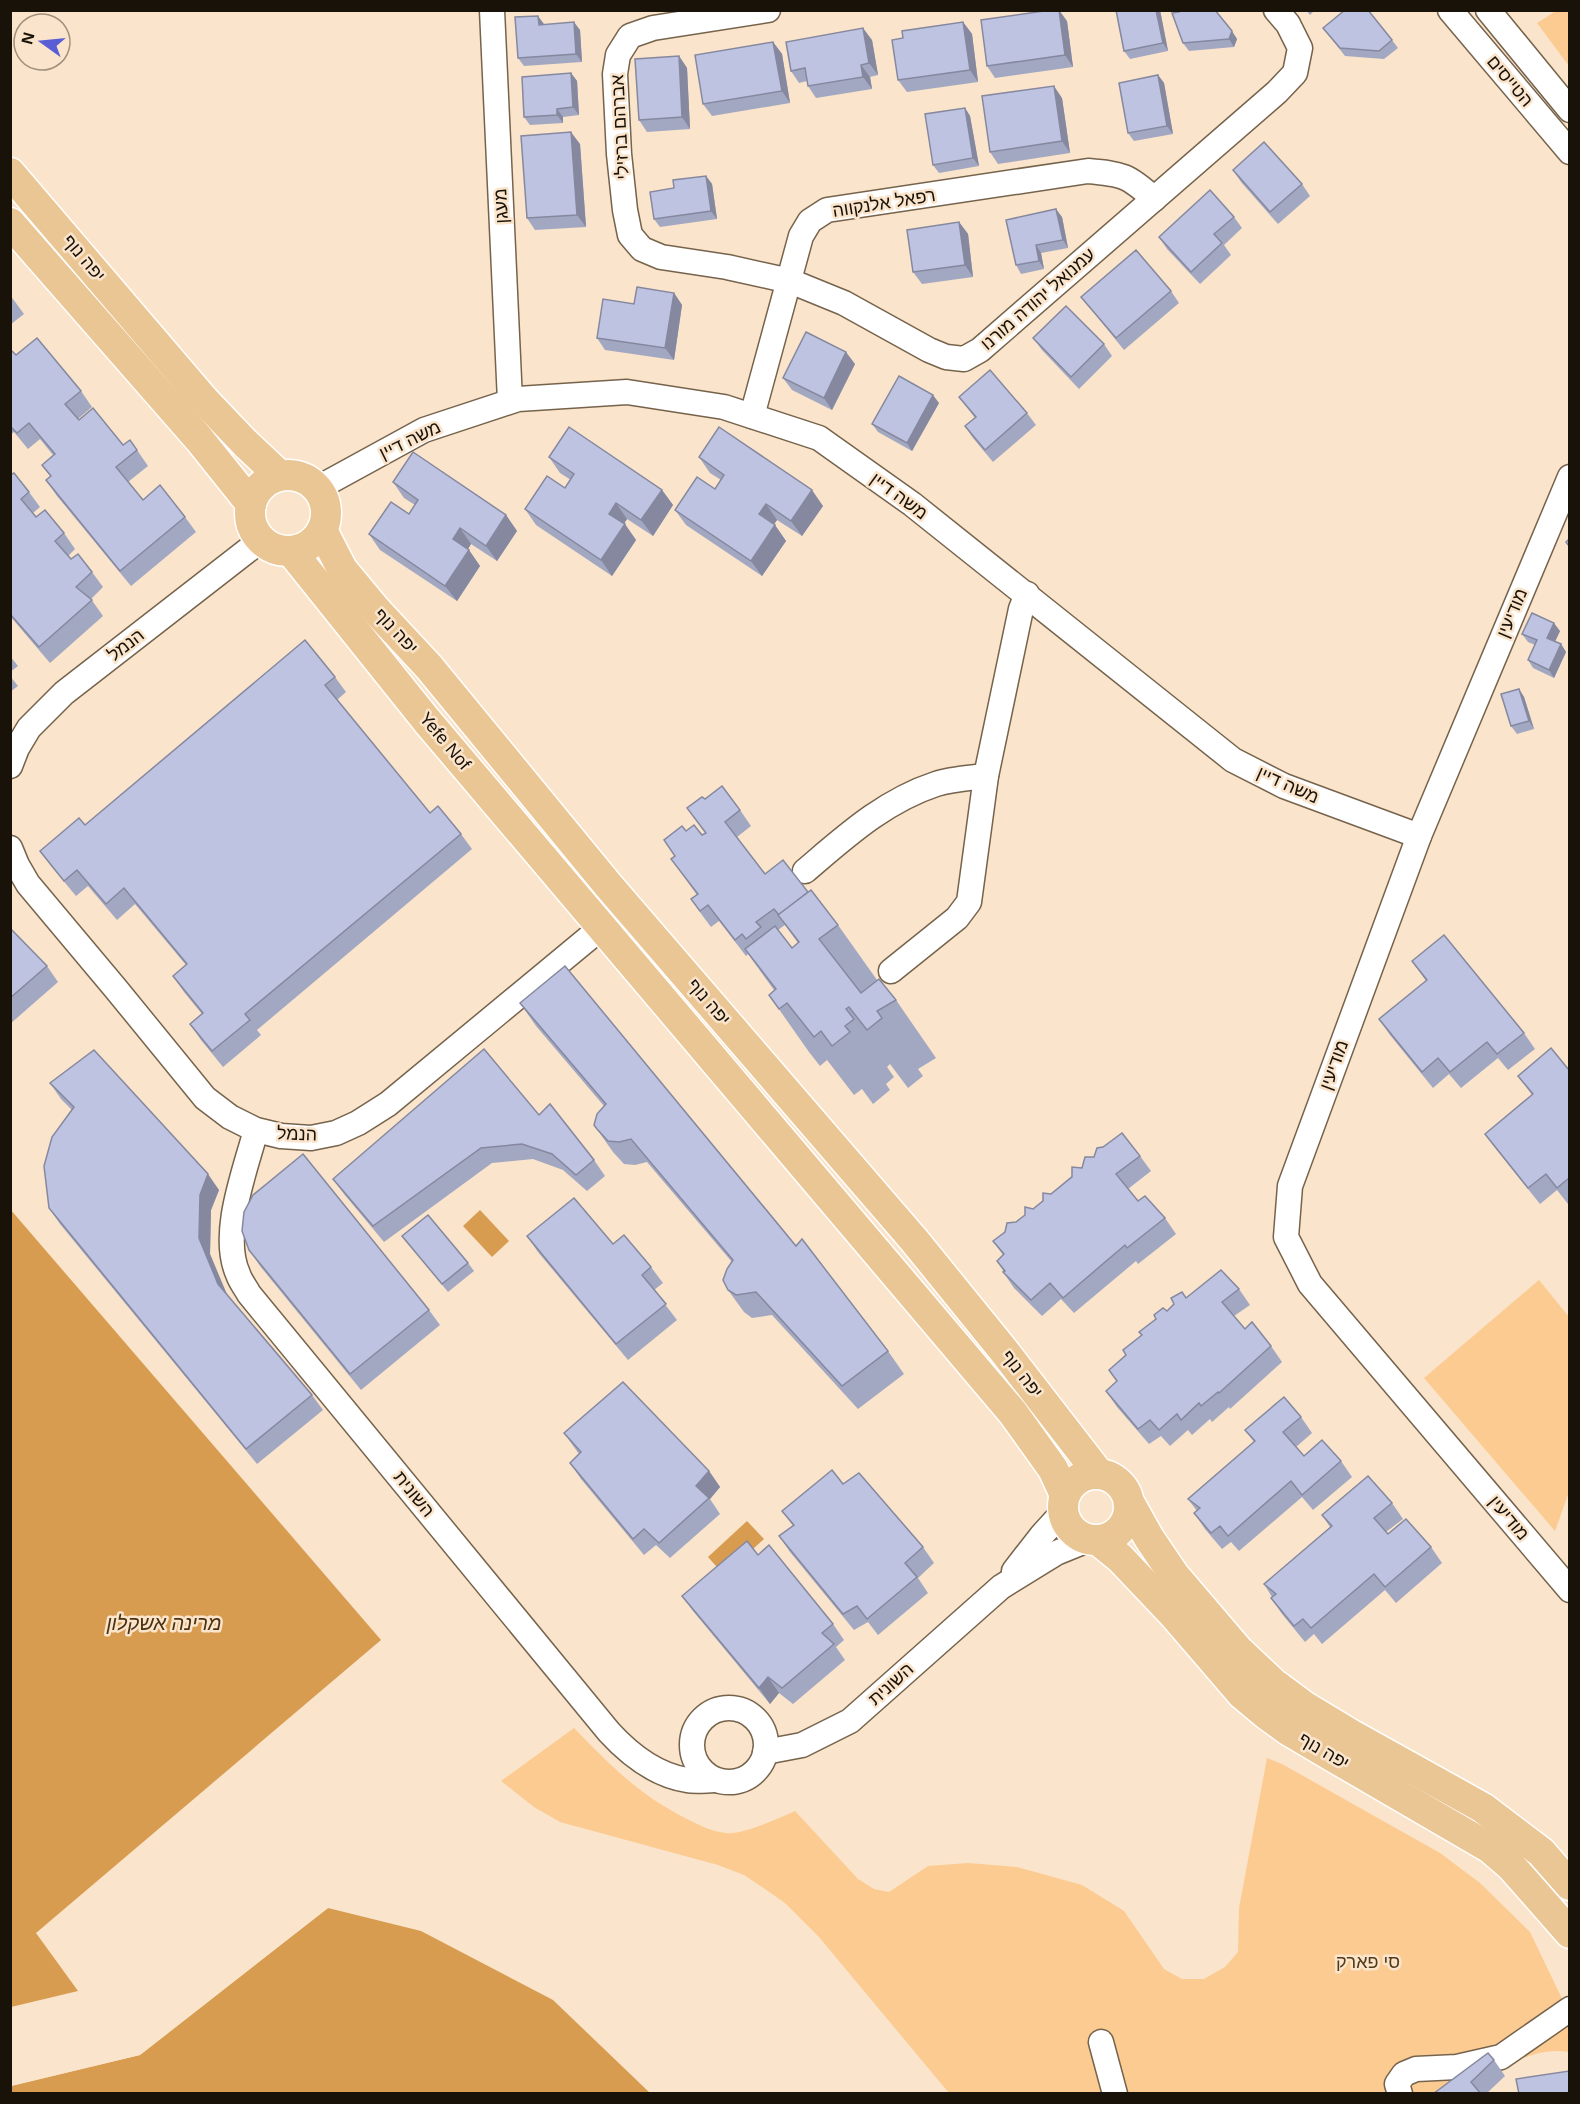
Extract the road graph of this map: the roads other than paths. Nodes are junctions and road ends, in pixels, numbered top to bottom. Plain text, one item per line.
1 (492, 10) edge
2 (768, 10) edge
3 (1276, 10) edge
4 (1450, 10) edge
5 (1488, 10) edge
6 (1569, 110) edge
7 (1569, 152) edge
8 (10, 173) edge
9 (1154, 198) junction
10 (10, 223) edge
11 (642, 249) joint
12 (790, 281) junction
13 (510, 401) junction
14 (752, 416) junction
15 (279, 475) junction
16 (1569, 477) edge
17 (318, 488) junction
18 (251, 504) junction
19 (322, 530) junction
20 (261, 540) junction
21 (291, 551) junction
22 (1027, 594) junction
23 (10, 766) edge
24 (986, 776) junction
25 (1419, 836) junction
26 (10, 848) edge
27 (805, 871) dead end
28 (608, 885) junction
29 (602, 927) junction
30 (891, 971) dead end
31 (256, 1130) junction
32 (1099, 1474) junction
33 (1129, 1502) junction
34 (1064, 1503) junction
35 (1094, 1540) junction
36 (1001, 1587) junction
37 (1569, 1590) edge
38 (765, 1752) junction
39 (715, 1780) junction
40 (1569, 1885) edge
41 (1569, 1934) edge
42 (1569, 2008) edge
43 (1101, 2042) dead end
44 (1115, 2094) edge
45 (1400, 2094) edge

1 - 13 street, מעגן
2 - 11 street, אברהם ברזילי
3 - 9 street, עמנואל יהודה מורנו
4 - 7 street, הטייסים
5 - 6 street, הטייסים
8 - 15 main road, יפה נוף
9 - 12 street, רפאל אלנקווה
9 - 12 street, עמנואל יהודה מורנו
10 - 18 main road, יפה נוף
11 - 12 street, עמנואל יהודה מורנו
12 - 14 street, רפאל אלנקווה
13 - 14 street, משה דיין
13 - 17 street, משה דיין
14 - 22 street, משה דיין
15 - 17 main road
15 - 18 main road
16 - 25 street, מודיעין
17 - 19 main road
18 - 20 main road, יפה נוף
19 - 21 main road
19 - 28 main road, יפה נוף
20 - 21 main road
20 - 23 street, הנמל
21 - 29 main road, Yefe Nof
22 - 24 street
22 - 25 street, משה דיין
24 - 27 street
24 - 30 street
25 - 37 street, מודיעין
26 - 31 street, הנמל
28 - 29 street
28 - 32 main road, יפה נוף
29 - 31 street, הנמל
29 - 34 main road, יפה נוף
31 - 39 street, השונית
32 - 33 main road
32 - 34 main road
33 - 35 main road
33 - 40 main road, יפה נוף
34 - 35 main road
34 - 36 street, השונית
35 - 36 street, השונית
35 - 41 main road, יפה נוף
36 - 38 street, השונית
38 - 39 street, השונית
38 - 39 street
42 - 45 street
43 - 44 street

